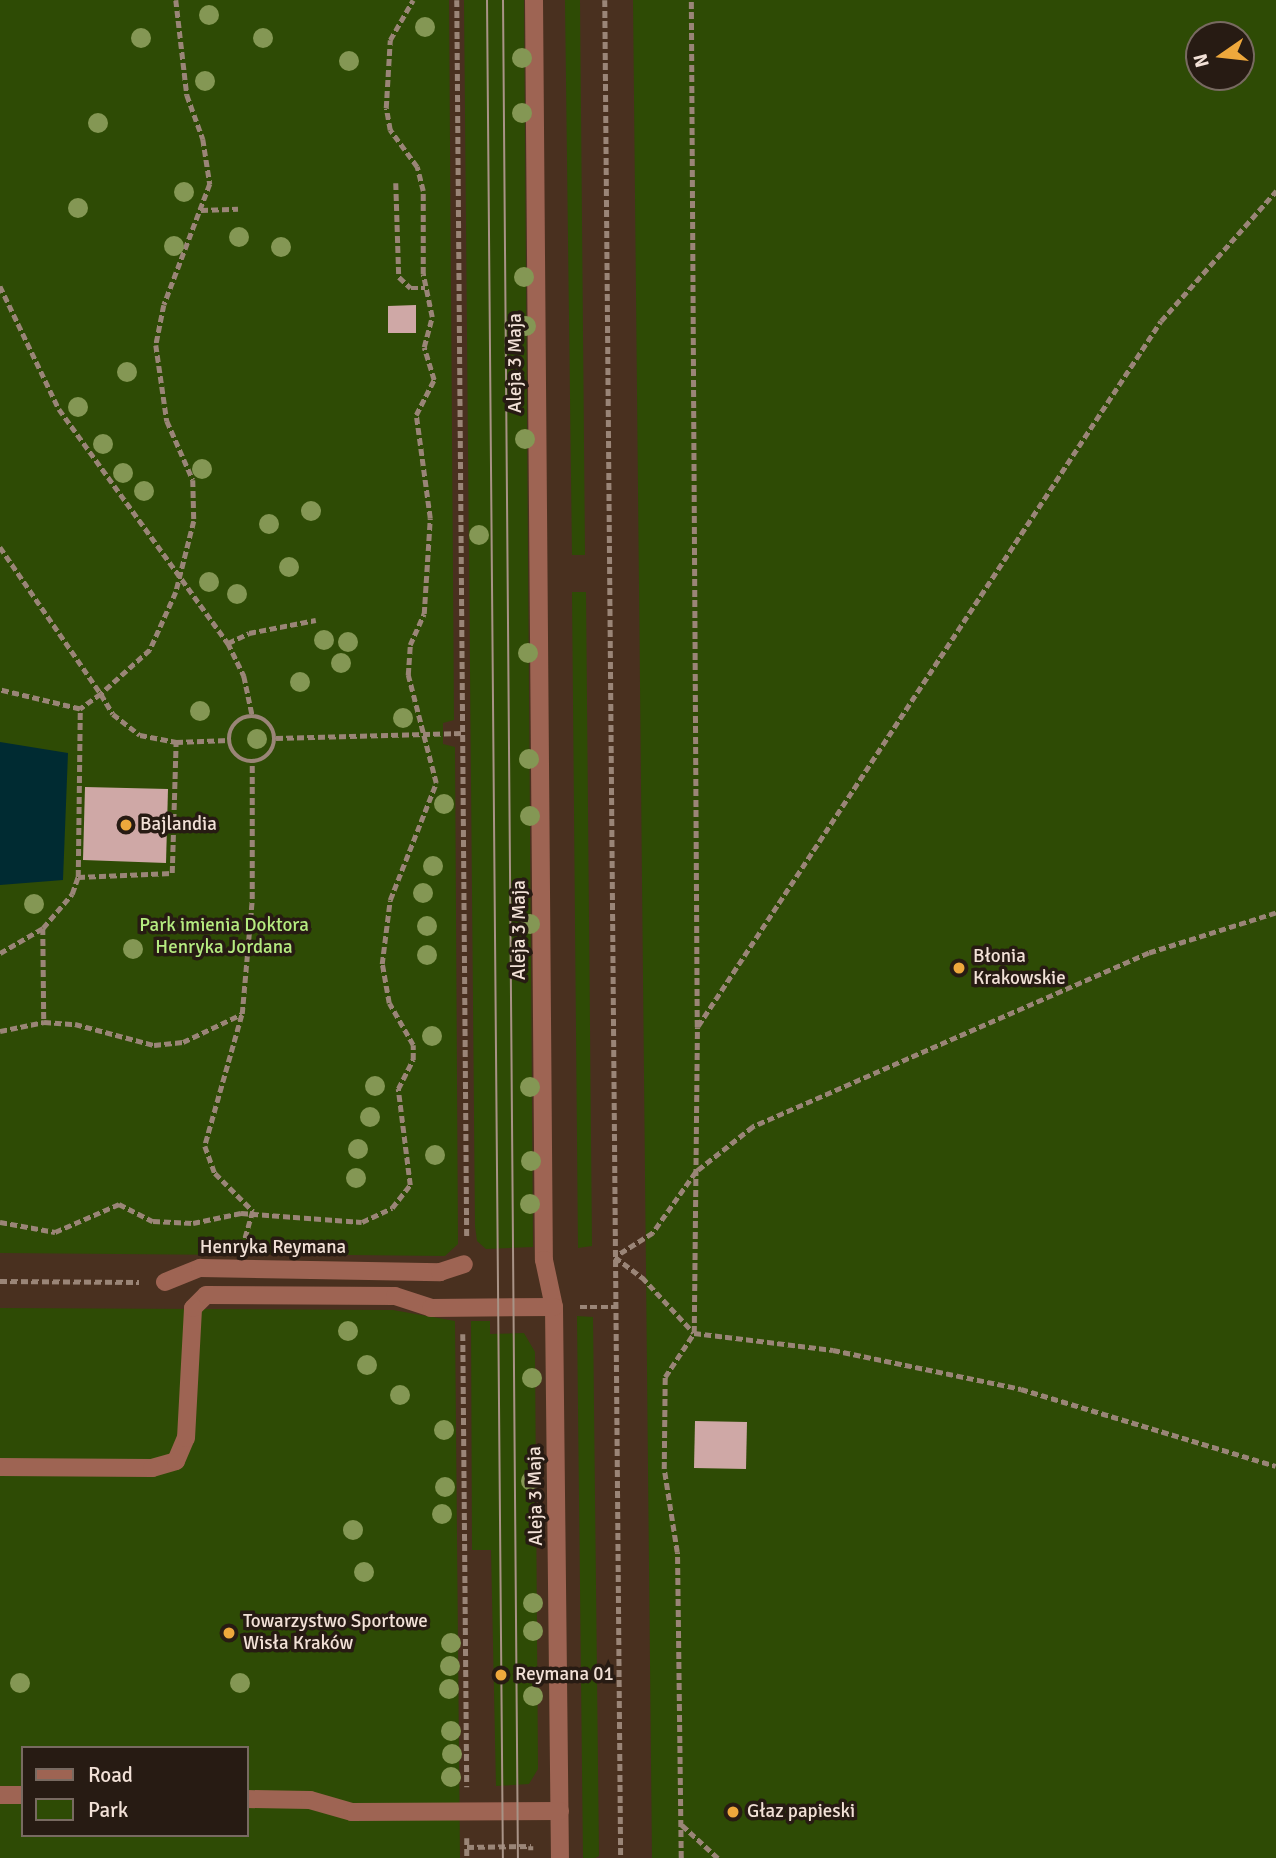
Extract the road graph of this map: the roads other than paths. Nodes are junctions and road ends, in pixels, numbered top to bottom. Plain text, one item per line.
1 (534, 0) edge
2 (464, 1265) road end
3 (165, 1282) road end
4 (554, 1307) junction
5 (0, 1467) edge
6 (0, 1795) edge
7 (21, 1796) edge
8 (248, 1799) edge
9 (560, 1811) junction
10 (560, 1858) edge

1 - 4 street, Aleja 3 Maja
2 - 3 street, Henryka Reymana
4 - 5 street
4 - 9 street, Aleja 3 Maja
6 - 7 street
8 - 9 street
9 - 10 street, Aleja 3 Maja

